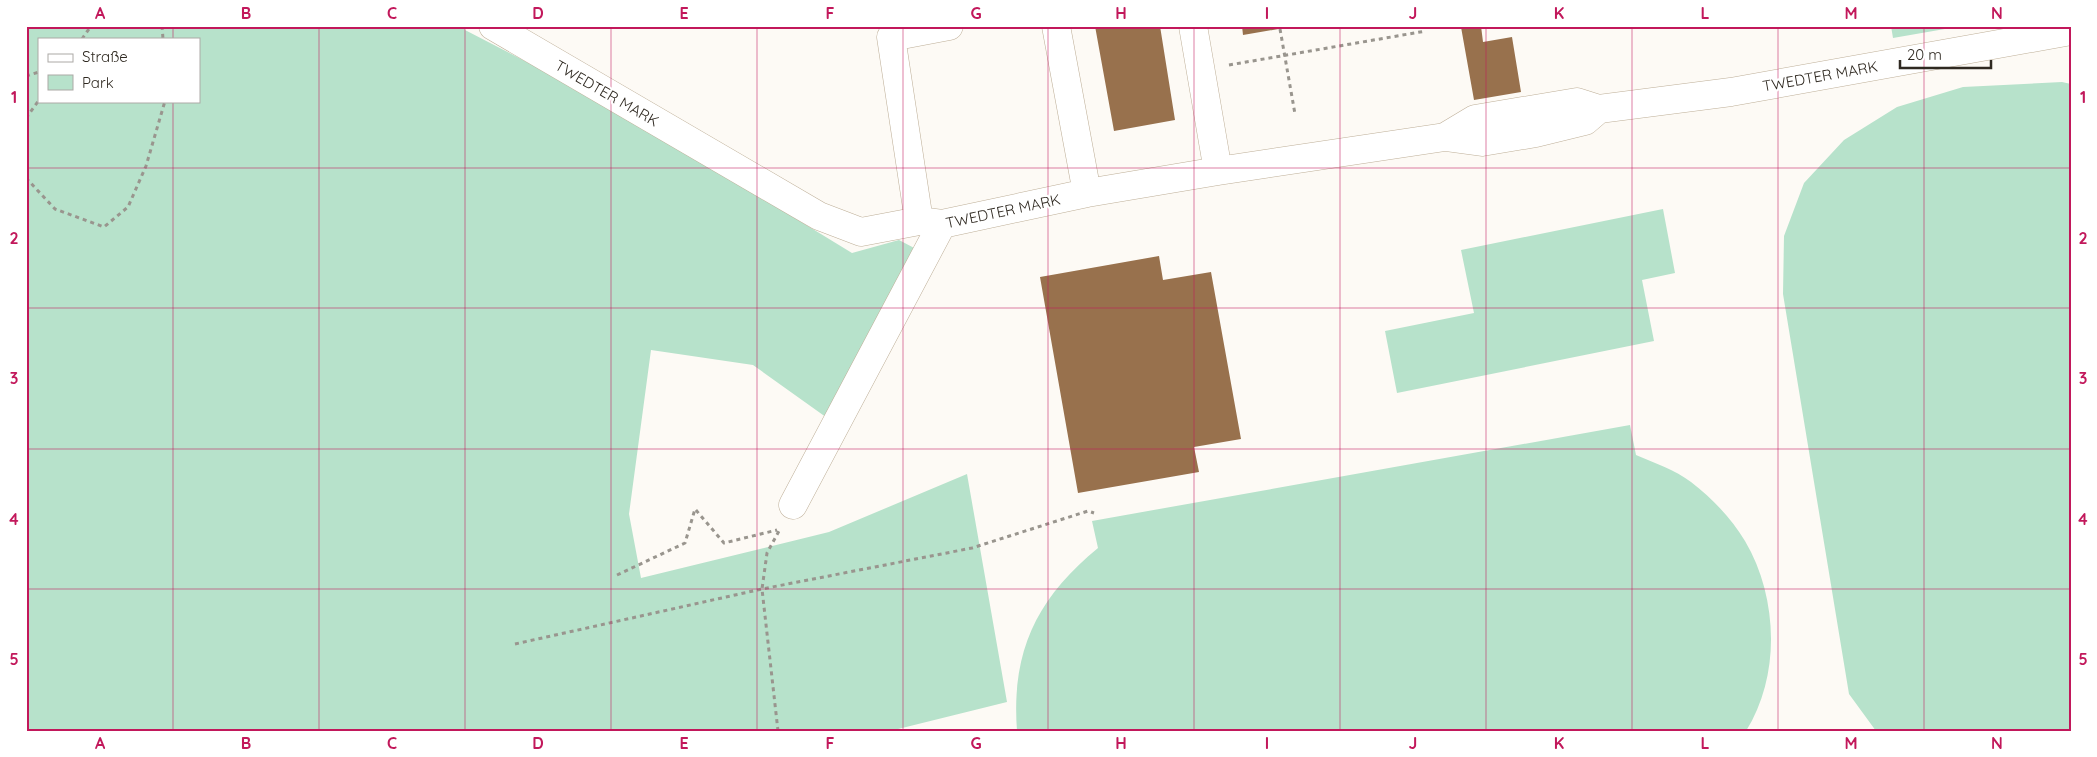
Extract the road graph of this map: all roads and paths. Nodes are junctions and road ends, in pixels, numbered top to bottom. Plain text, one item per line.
1 (91, 26) edge
2 (493, 26) edge
3 (949, 26) edge
4 (1056, 26) edge
5 (1193, 26) edge
6 (1280, 29) dead end
7 (1426, 31) dead end
8 (2071, 31) edge
9 (83, 38) edge
10 (1284, 56) junction
11 (1201, 70) junction
12 (38, 72) edge
13 (26, 76) edge
14 (38, 101) edge
15 (166, 102) edge
16 (1295, 114) dead end
17 (26, 118) edge
18 (1218, 171) junction
19 (26, 178) edge
20 (1087, 193) junction
21 (931, 223) junction
22 (793, 505) dead end
23 (1094, 513) dead end
24 (617, 575) dead end
25 (762, 589) junction
26 (515, 644) dead end
27 (778, 731) edge

1 - 9 path
2 - 21 street, TWEDTER MARK
3 - 21 street
4 - 20 street
5 - 11 street
6 - 10 path
7 - 10 path
8 - 18 street, TWEDTER MARK
10 - 11 path
10 - 16 path
11 - 18 street
12 - 13 path
14 - 17 path
15 - 19 path
18 - 20 street, TWEDTER MARK
20 - 21 street, TWEDTER MARK
21 - 22 street
23 - 25 path
24 - 25 path
25 - 26 path
25 - 27 path

